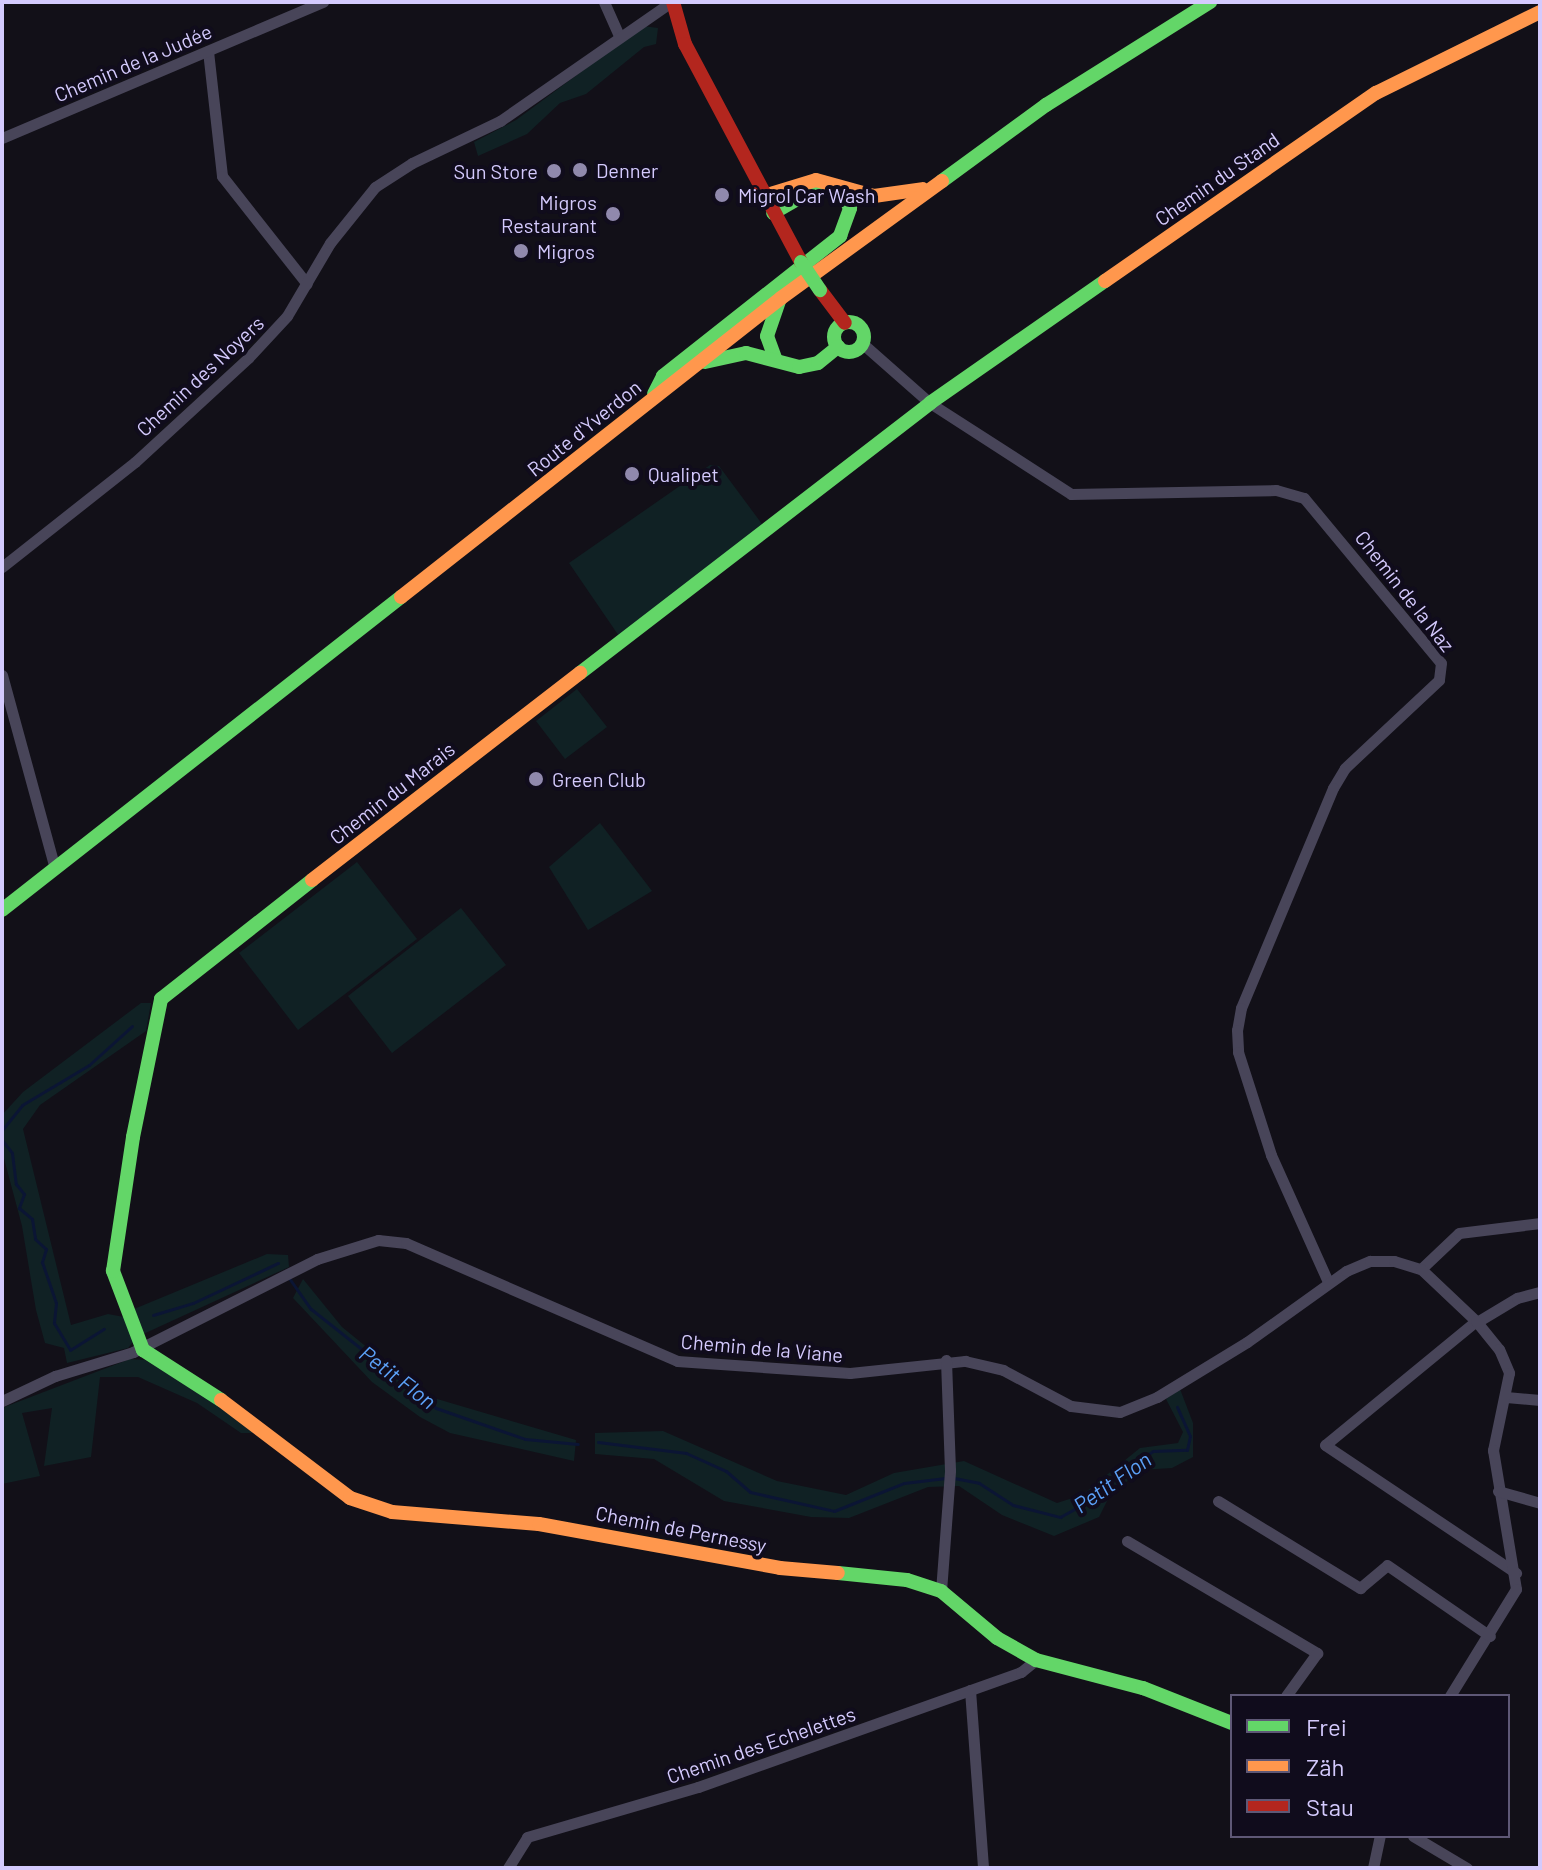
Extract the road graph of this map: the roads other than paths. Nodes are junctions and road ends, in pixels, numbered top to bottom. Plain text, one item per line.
1 (323, 2) edge
2 (604, 2) edge
3 (673, 2) edge
4 (1210, 2) edge
5 (1540, 12) edge
6 (618, 34) junction
7 (208, 51) junction
8 (2, 138) edge
9 (928, 189) junction
10 (764, 196) junction
11 (773, 213) junction
12 (307, 284) junction
13 (781, 298) junction
14 (845, 323) junction
15 (863, 344) junction
16 (838, 347) junction
17 (775, 358) junction
18 (697, 364) junction
19 (652, 398) junction
20 (930, 403) junction
21 (2, 567) edge
22 (2, 675) edge
23 (55, 869) junction
24 (2, 910) edge
25 (1540, 1223) edge
26 (1421, 1269) junction
27 (1328, 1282) junction
28 (1540, 1292) edge
29 (1477, 1321) junction
30 (141, 1346) junction
31 (946, 1360) junction
32 (1506, 1397) junction
33 (1540, 1400) edge
34 (2, 1401) edge
35 (1498, 1491) junction
36 (1218, 1501) dead end
37 (1540, 1503) edge
38 (1127, 1541) dead end
39 (1516, 1573) junction
40 (941, 1591) junction
41 (1490, 1636) junction
42 (1036, 1660) junction
43 (970, 1690) junction
44 (1287, 1694) edge
45 (1451, 1694) edge
46 (1230, 1722) edge
47 (1380, 1838) edge
48 (1416, 1838) edge
49 (508, 1868) edge
50 (983, 1868) edge
51 (1373, 1868) edge
52 (1467, 1868) edge

1 - 7 street, Chemin de la Judée
2 - 6 street
3 - 6 street, Chemin des Noyers
3 - 10 street
4 - 9 street, Route d'Yverdon
5 - 20 street, Chemin du Stand
6 - 12 street, Chemin des Noyers
7 - 8 street, Chemin de la Judée
7 - 12 street
9 - 10 street
9 - 13 street, Route d'Yverdon
10 - 11 street
11 - 14 street, bridge
11 - 19 street
12 - 21 street, Chemin des Noyers
13 - 17 street
13 - 18 street, Route d'Yverdon
14 - 15 street
14 - 16 street
15 - 16 street
15 - 20 street
16 - 17 street
17 - 18 street
18 - 19 street, Route d'Yverdon
19 - 23 street, Route d'Yverdon
20 - 27 street, Chemin de la Naz
20 - 30 street, Chemin du Marais
22 - 23 street
23 - 24 street, Route d'Yverdon
25 - 26 street
26 - 27 street, Chemin de la Viane
26 - 29 street
27 - 31 street, Chemin de la Viane
28 - 29 street
29 - 32 street
29 - 39 street
30 - 31 street, Chemin de la Viane
30 - 34 street, Chemin de la Viane
30 - 40 street, Chemin de Pernessy
31 - 40 street
32 - 33 street
32 - 35 street
35 - 37 street
35 - 39 street
36 - 41 street
38 - 44 street
39 - 41 street
40 - 42 street, Chemin de Pernessy
41 - 45 street
42 - 43 street, Chemin des Echelettes
42 - 46 street, Chemin de Pernessy
43 - 49 street, Chemin des Echelettes
43 - 50 street
47 - 51 street
48 - 52 street

